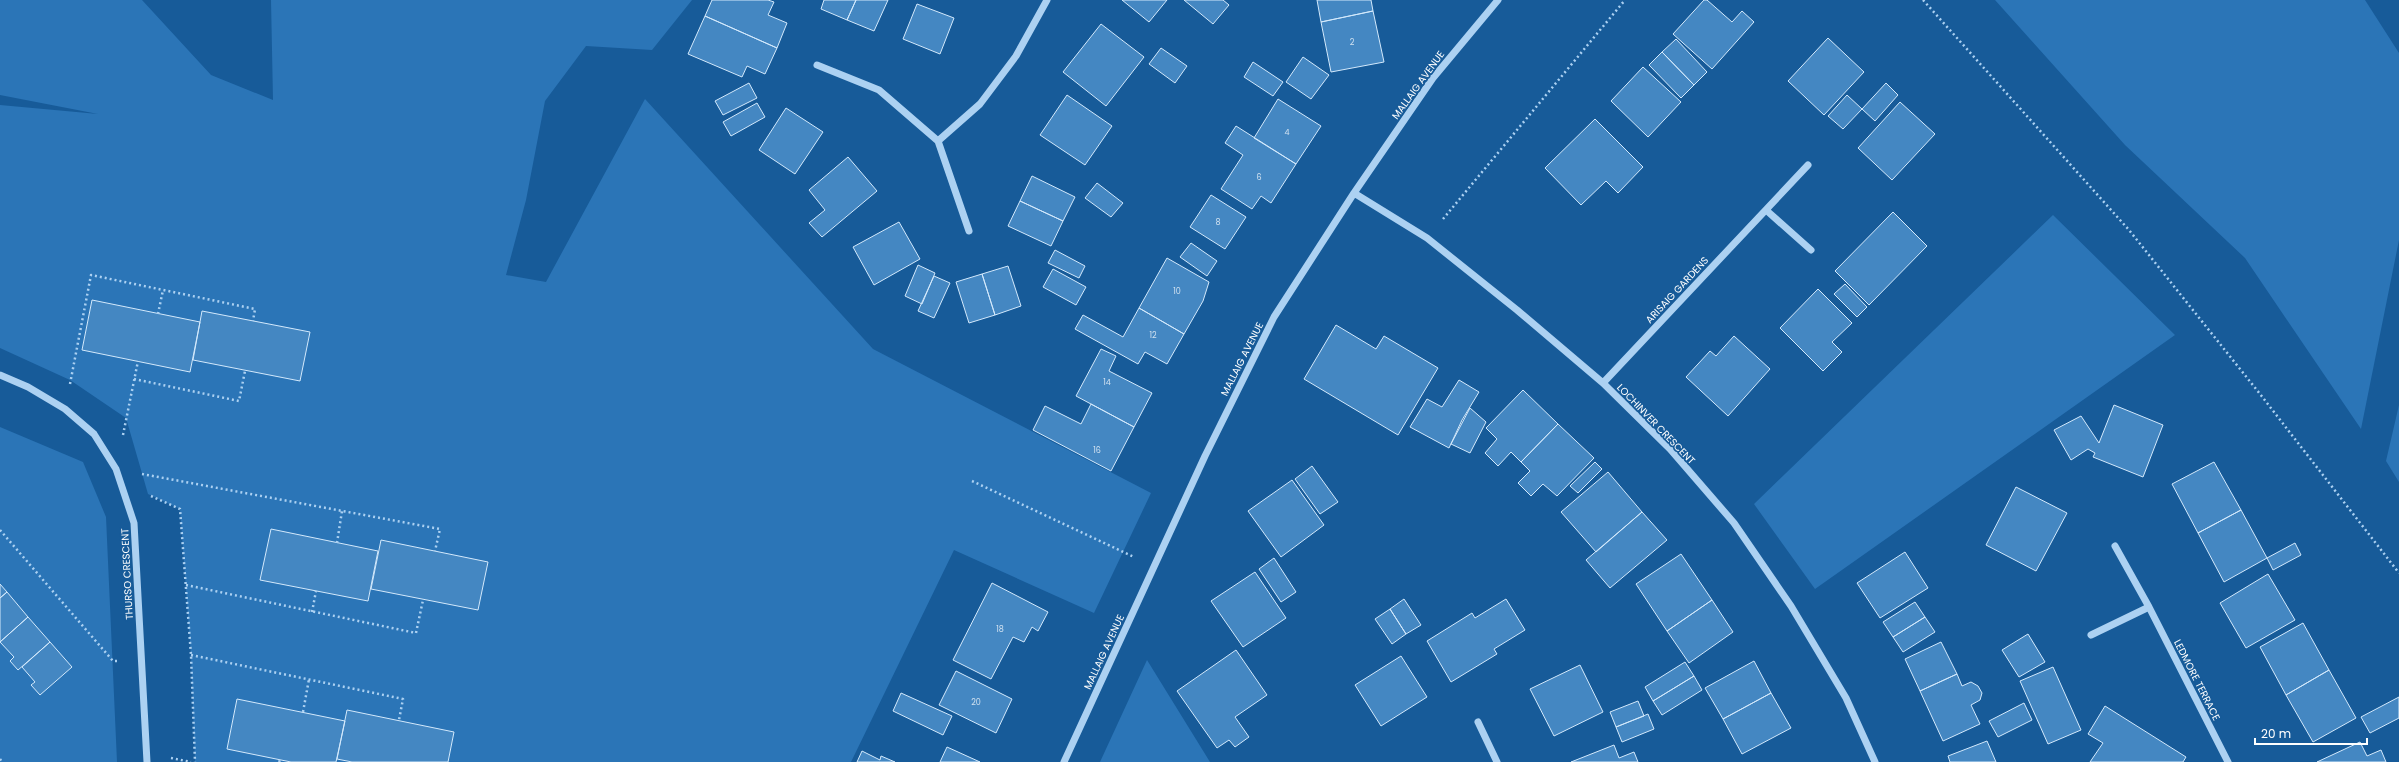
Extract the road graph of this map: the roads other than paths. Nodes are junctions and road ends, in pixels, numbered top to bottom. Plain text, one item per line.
1 (1047, 0) edge
2 (1498, 0) edge
3 (817, 65) dead end
4 (938, 141) junction
5 (1808, 165) dead end
6 (1354, 193) junction
7 (1766, 210) junction
8 (969, 232) dead end
9 (1811, 250) dead end
10 (0, 375) edge
11 (1603, 383) junction
12 (2115, 546) dead end
13 (2148, 606) junction
14 (2091, 635) dead end
15 (1478, 722) dead end
16 (147, 762) edge
17 (1064, 762) edge
18 (1497, 762) edge
19 (1875, 762) edge
20 (2228, 762) edge

1 - 4 street
2 - 6 street, MALLAIG AVENUE
3 - 4 street
4 - 8 street
5 - 7 street, ARISAIG GARDENS
6 - 11 street, LOCHINVER CRESCENT
6 - 17 street, MALLAIG AVENUE
7 - 9 street
7 - 11 street, ARISAIG GARDENS
10 - 16 street, THURSO CRESCENT
11 - 19 street, LOCHINVER CRESCENT
12 - 13 street, LEDMORE TERRACE
13 - 14 street
13 - 20 street, LEDMORE TERRACE
15 - 18 street

